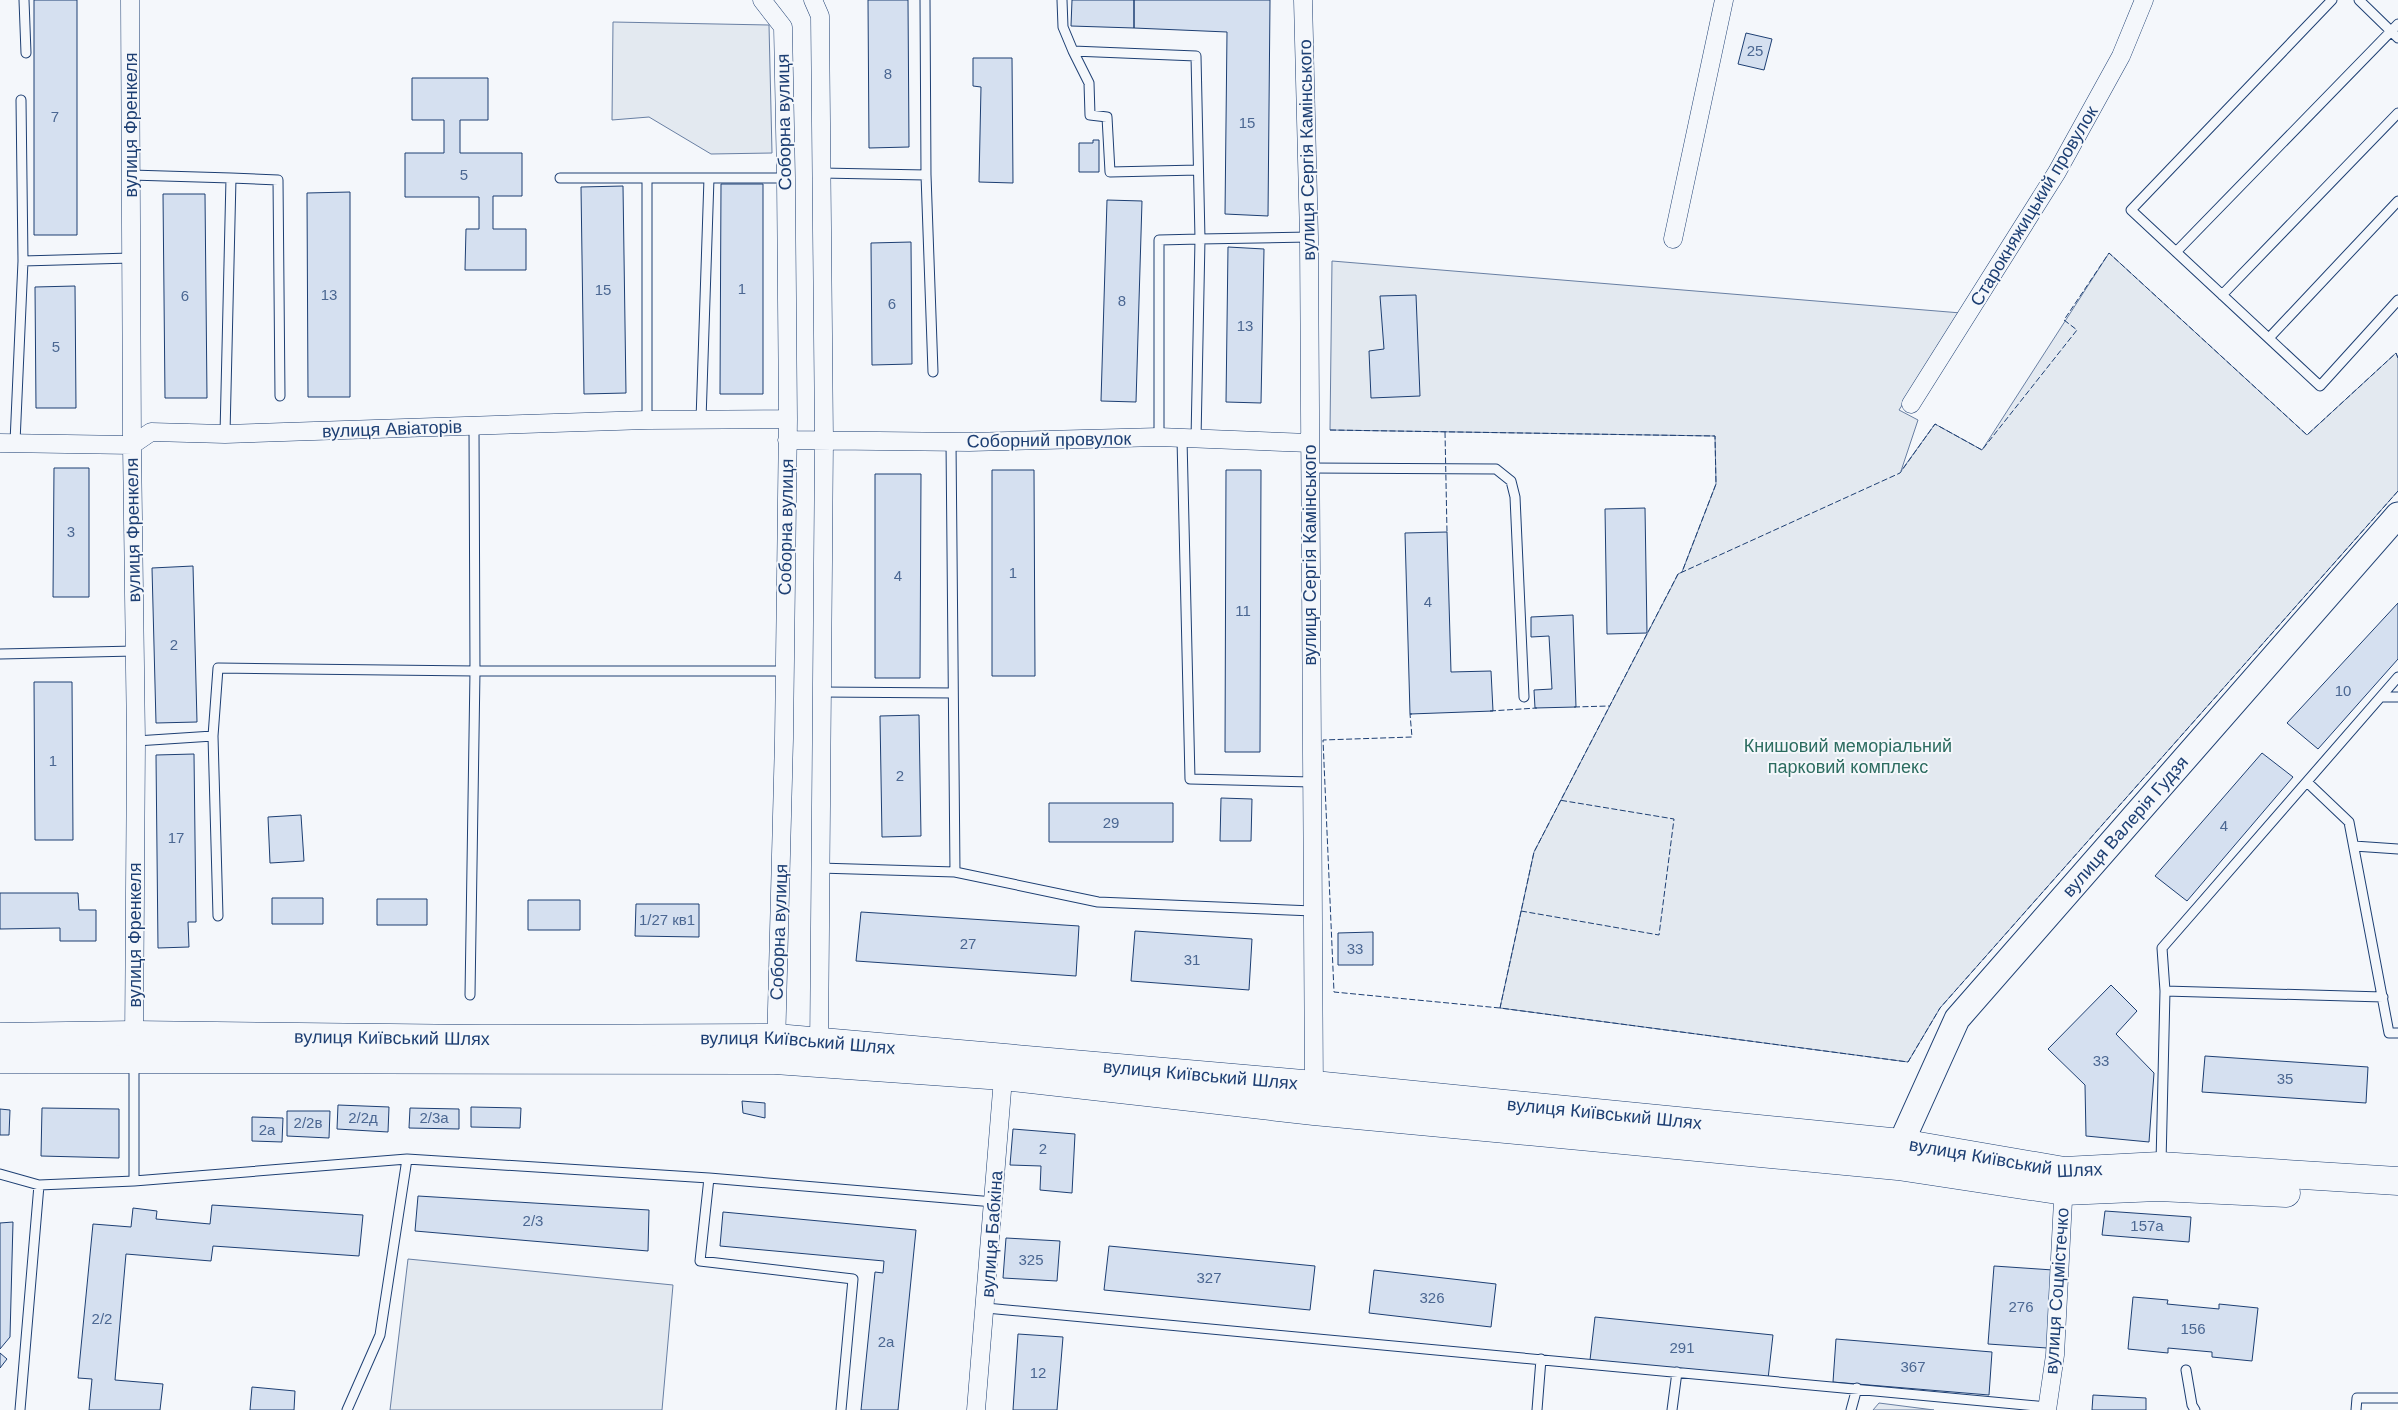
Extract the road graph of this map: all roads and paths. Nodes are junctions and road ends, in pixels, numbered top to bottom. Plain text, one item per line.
1 (24, 0) edge
2 (130, 0) edge
3 (762, 0) edge
4 (812, 0) edge
5 (925, 0) edge
6 (1062, 0) edge
7 (1303, 0) edge
8 (1724, 0) edge
9 (2144, 0) edge
10 (2332, 0) edge
11 (2359, 0) edge
12 (2396, 31) edge
13 (1072, 51) junction
14 (26, 53) dead end
15 (21, 100) dead end
16 (2398, 114) edge
17 (1198, 170) junction
18 (821, 173) junction
19 (132, 175) junction
20 (926, 175) junction
21 (231, 178) junction
22 (560, 178) dead end
23 (647, 178) junction
24 (709, 178) junction
25 (786, 178) junction
26 (2398, 201) edge
27 (1309, 237) junction
28 (1200, 239) junction
29 (1673, 239) dead end
30 (2176, 252) junction
31 (131, 258) junction
32 (23, 261) junction
33 (2222, 295) junction
34 (2398, 300) edge
35 (2269, 338) junction
36 (933, 372) dead end
37 (280, 396) dead end
38 (1911, 404) dead end
39 (788, 419) junction
40 (647, 420) junction
41 (701, 420) junction
42 (474, 427) junction
43 (225, 434) junction
44 (1159, 437) junction
45 (1189, 439) junction
46 (787, 440) junction
47 (824, 440) junction
48 (951, 442) junction
49 (8, 443) edge
50 (1310, 443) junction
51 (132, 445) junction
52 (1310, 468) junction
53 (2398, 515) edge
54 (135, 651) junction
55 (0, 654) edge
56 (475, 671) junction
57 (785, 671) junction
58 (2398, 677) edge
59 (821, 692) junction
60 (953, 693) junction
61 (2381, 697) junction
62 (2398, 697) edge
63 (1524, 698) dead end
64 (213, 736) junction
65 (136, 741) junction
66 (1312, 782) junction
67 (2307, 782) junction
68 (2354, 846) junction
69 (2398, 849) edge
70 (819, 868) junction
71 (954, 872) junction
72 (1313, 912) junction
73 (218, 916) dead end
74 (2165, 991) junction
75 (470, 994) dead end
76 (2383, 997) junction
77 (2398, 1033) edge
78 (0, 1037) edge
79 (134, 1047) junction
80 (776, 1049) junction
81 (819, 1052) junction
82 (0, 1059) edge
83 (1004, 1067) junction
84 (1314, 1098) junction
85 (1899, 1154) junction
86 (407, 1159) junction
87 (2160, 1166) junction
88 (0, 1174) edge
89 (709, 1178) junction
90 (134, 1181) junction
91 (2064, 1181) junction
92 (2398, 1181) edge
93 (39, 1185) junction
94 (2398, 1198) edge
95 (994, 1202) junction
96 (986, 1308) junction
97 (1541, 1359) junction
98 (2186, 1370) dead end
99 (1677, 1372) junction
100 (1857, 1388) junction
101 (2398, 1398) edge
102 (2047, 1408) edge
103 (20, 1410) edge
104 (347, 1410) edge
105 (841, 1410) edge
106 (976, 1410) edge
107 (1537, 1410) edge
108 (1672, 1410) edge
109 (1851, 1410) edge
110 (2195, 1410) edge
111 (2356, 1410) edge

1 - 14 lane
2 - 19 street, вулиця Френкеля
3 - 25 street, Соборна вулиця
4 - 18 street, Соборна вулиця
5 - 20 lane
6 - 13 lane
7 - 27 street, вулиця Сергія Камінського
8 - 29 street
9 - 38 street, Старокняжицький провулок
10 - 30 lane
11 - 12 lane
12 - 30 lane
13 - 17 lane
13 - 17 lane
15 - 32 lane
16 - 33 lane
17 - 28 lane
18 - 20 lane
18 - 47 street, Соборна вулиця
19 - 21 lane
19 - 31 street, вулиця Френкеля
20 - 36 lane
21 - 37 lane
21 - 43 lane
22 - 23 lane
23 - 24 lane
23 - 40 lane
24 - 25 lane
24 - 41 lane
25 - 39 street, Соборна вулиця
26 - 35 lane
27 - 28 lane
27 - 50 street, вулиця Сергія Камінського
28 - 44 lane
28 - 45 lane
30 - 33 lane
31 - 32 lane
31 - 51 street, вулиця Френкеля
32 - 49 lane
33 - 35 lane
34 - 35 lane
39 - 41 street, вулиця Авіаторів
39 - 46 street, Соборна вулиця
40 - 41 street, вулиця Авіаторів
40 - 42 street, вулиця Авіаторів
42 - 43 street, вулиця Авіаторів
42 - 56 lane
43 - 51 street, вулиця Авіаторів
44 - 45 street, Соборний провулок
44 - 48 street, Соборний провулок
45 - 50 street, Соборний провулок
45 - 66 lane
46 - 47 street, Соборний провулок
46 - 57 street, Соборна вулиця
47 - 48 street, Соборний провулок
47 - 59 street, Соборна вулиця
48 - 60 lane
49 - 51 street
50 - 52 street, вулиця Сергія Камінського
51 - 54 street, вулиця Френкеля
52 - 63 lane
52 - 66 street, вулиця Сергія Камінського
53 - 85 street, вулиця Валерія Гудзя
54 - 55 lane
54 - 65 street, вулиця Френкеля
56 - 57 lane
56 - 64 lane
56 - 75 lane
57 - 80 street, Соборна вулиця
58 - 61 lane
59 - 60 lane
59 - 70 street, Соборна вулиця
60 - 71 lane
61 - 62 lane
61 - 67 lane
64 - 65 lane
64 - 73 lane
65 - 79 street, вулиця Френкеля
66 - 72 street, вулиця Сергія Камінського
67 - 68 lane
67 - 74 lane
68 - 69 lane
68 - 76 lane
70 - 71 lane
70 - 81 street, Соборна вулиця
71 - 72 lane
72 - 84 street, вулиця Сергія Камінського
74 - 76 lane
74 - 87 lane
76 - 77 lane
78 - 79 highway, вулиця Київський Шлях
79 - 80 highway, вулиця Київський Шлях
79 - 82 highway, вулиця Київський Шлях
79 - 90 lane
80 - 81 highway, вулиця Київський Шлях
81 - 83 highway, вулиця Київський Шлях
83 - 84 highway, вулиця Київський Шлях
83 - 95 street, вулиця Бабкіна
84 - 85 highway, вулиця Київський Шлях
85 - 91 highway, вулиця Київський Шлях
86 - 89 lane
86 - 90 lane
86 - 104 lane
87 - 91 highway, вулиця Київський Шлях
87 - 92 highway, вулиця Київський Шлях
88 - 93 lane
89 - 95 lane
89 - 105 lane
90 - 93 lane
91 - 94 highway, вулиця Київський Шлях
91 - 102 street, вулиця Соцмістечко
93 - 103 lane
95 - 96 street, вулиця Бабкіна
96 - 97 lane
96 - 106 street, вулиця Бабкіна
97 - 99 lane
97 - 107 lane
98 - 110 lane
99 - 100 lane
99 - 108 lane
100 - 102 lane
100 - 109 lane
101 - 111 lane

